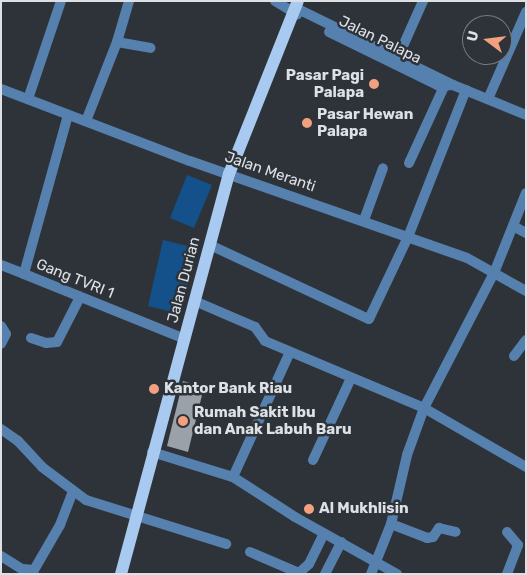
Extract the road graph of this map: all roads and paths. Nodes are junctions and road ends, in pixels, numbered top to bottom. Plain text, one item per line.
1 (61, 1) edge
2 (129, 1) edge
3 (275, 1) edge
4 (423, 1) edge
5 (296, 6) edge
6 (526, 12) edge
7 (117, 42) junction
8 (150, 48) dead end
9 (397, 61) junction
10 (447, 84) junction
11 (1, 89) edge
12 (466, 90) junction
13 (28, 99) junction
14 (488, 99) junction
15 (68, 115) junction
16 (526, 115) edge
17 (86, 121) junction
18 (409, 163) dead end
19 (384, 168) dead end
20 (229, 174) junction
21 (526, 193) edge
22 (364, 220) junction
23 (513, 226) junction
24 (526, 233) edge
25 (408, 237) junction
26 (210, 244) junction
27 (1, 265) edge
28 (494, 273) junction
29 (24, 274) junction
30 (526, 291) edge
31 (80, 297) junction
32 (197, 302) junction
33 (1, 326) edge
34 (31, 338) dead end
35 (185, 339) junction
36 (526, 340) edge
37 (1, 344) edge
38 (290, 352) junction
39 (514, 356) dead end
40 (351, 378) junction
41 (424, 408) junction
42 (1, 429) edge
43 (152, 452) junction
44 (313, 460) dead end
45 (526, 467) edge
46 (232, 477) junction
47 (72, 493) junction
48 (135, 516) junction
49 (391, 524) junction
50 (456, 532) dead end
51 (507, 532) dead end
52 (324, 533) junction
53 (341, 542) junction
54 (226, 544) dead end
55 (250, 552) dead end
56 (1, 556) edge
57 (374, 569) edge
58 (121, 574) edge
59 (325, 574) edge
60 (397, 574) edge
61 (507, 574) edge

1 - 13 street
2 - 7 street
3 - 5 street, Jalan Palapa
4 - 9 street
5 - 9 street, Jalan Palapa
5 - 20 main road, Jalan Durian
6 - 14 street
7 - 8 street
7 - 17 street
9 - 10 street, Jalan Palapa
10 - 12 street, Jalan Palapa
10 - 18 street
11 - 13 street, Jalan Meranti
12 - 14 street, Jalan Palapa
12 - 25 street
13 - 15 street, Jalan Meranti
14 - 16 street, Jalan Palapa
15 - 17 street, Jalan Meranti
15 - 29 street, Gang TVRI 1
17 - 20 street, Jalan Meranti
19 - 22 street
20 - 22 street, Jalan Meranti
20 - 26 main road, Jalan Durian
21 - 23 street
22 - 25 street, Jalan Meranti
23 - 24 street
23 - 28 street
25 - 26 street
25 - 28 street, Jalan Meranti
26 - 32 main road, Jalan Durian
27 - 29 street
28 - 30 street, Jalan Meranti
28 - 41 street
29 - 31 street, Gang TVRI 1
31 - 34 street
31 - 35 street, Gang TVRI 1
32 - 35 main road, Jalan Durian
32 - 38 street
33 - 37 street
35 - 43 main road, Jalan Durian
36 - 39 street
38 - 40 street
38 - 46 street
40 - 41 street
40 - 44 street
41 - 45 street
41 - 49 street
42 - 47 street
43 - 46 street
43 - 48 main road, Jalan Durian
46 - 52 street
47 - 48 street
47 - 56 street
48 - 54 street
48 - 58 main road, Jalan Durian
49 - 50 street
49 - 57 street
51 - 61 street
52 - 53 street
52 - 55 street
53 - 57 street
53 - 59 street
57 - 60 street

